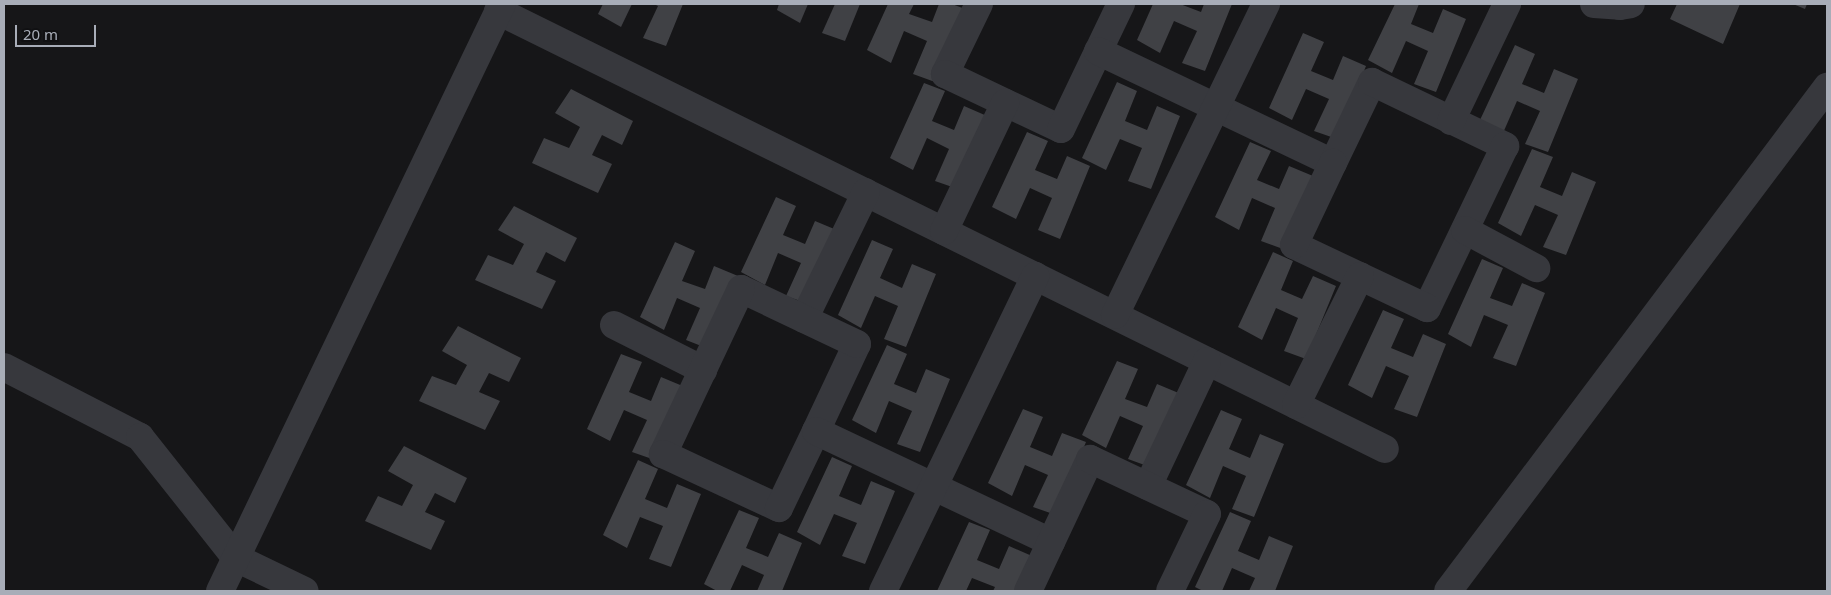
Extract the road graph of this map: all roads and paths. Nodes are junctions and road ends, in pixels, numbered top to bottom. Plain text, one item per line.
1 (979, 4) edge
2 (1121, 4) edge
3 (1266, 4) edge
4 (1507, 4) edge
5 (1594, 4) edge
6 (1631, 4) edge
7 (500, 7) edge
8 (1098, 51) junction
9 (1827, 87) edge
10 (1005, 103) junction
11 (1216, 107) junction
12 (1451, 120) junction
13 (1333, 163) junction
14 (866, 192) junction
15 (1465, 230) junction
16 (944, 231) junction
17 (1536, 268) dead end
18 (1035, 276) junction
19 (1360, 276) junction
20 (1114, 315) junction
21 (804, 319) junction
22 (614, 325) dead end
23 (1207, 361) junction
24 (4, 367) edge
25 (703, 370) junction
26 (1296, 405) junction
27 (816, 431) junction
28 (1385, 449) dead end
29 (934, 486) junction
30 (1148, 486) junction
31 (1051, 542) junction
32 (236, 558) junction
33 (220, 591) edge
34 (305, 591) edge
35 (882, 591) edge
36 (1028, 591) edge
37 (1170, 591) edge
38 (1448, 591) edge

1 - 10 street
2 - 8 street
3 - 11 street
4 - 12 street
5 - 6 street
7 - 14 street
7 - 32 street
8 - 10 street
8 - 11 street
9 - 38 street
10 - 16 street
11 - 13 street
11 - 20 street
12 - 13 street
12 - 15 street
13 - 19 street
14 - 16 street
14 - 21 street
15 - 17 street
15 - 19 street
16 - 18 street
18 - 20 street
18 - 29 street
19 - 26 street
20 - 23 street
21 - 25 street
21 - 27 street
22 - 25 street
23 - 26 street
23 - 30 street
24 - 32 street
25 - 27 street
26 - 28 street
27 - 29 street
29 - 31 street
29 - 35 street
30 - 31 street
30 - 37 street
31 - 36 street
32 - 33 street
32 - 34 street

